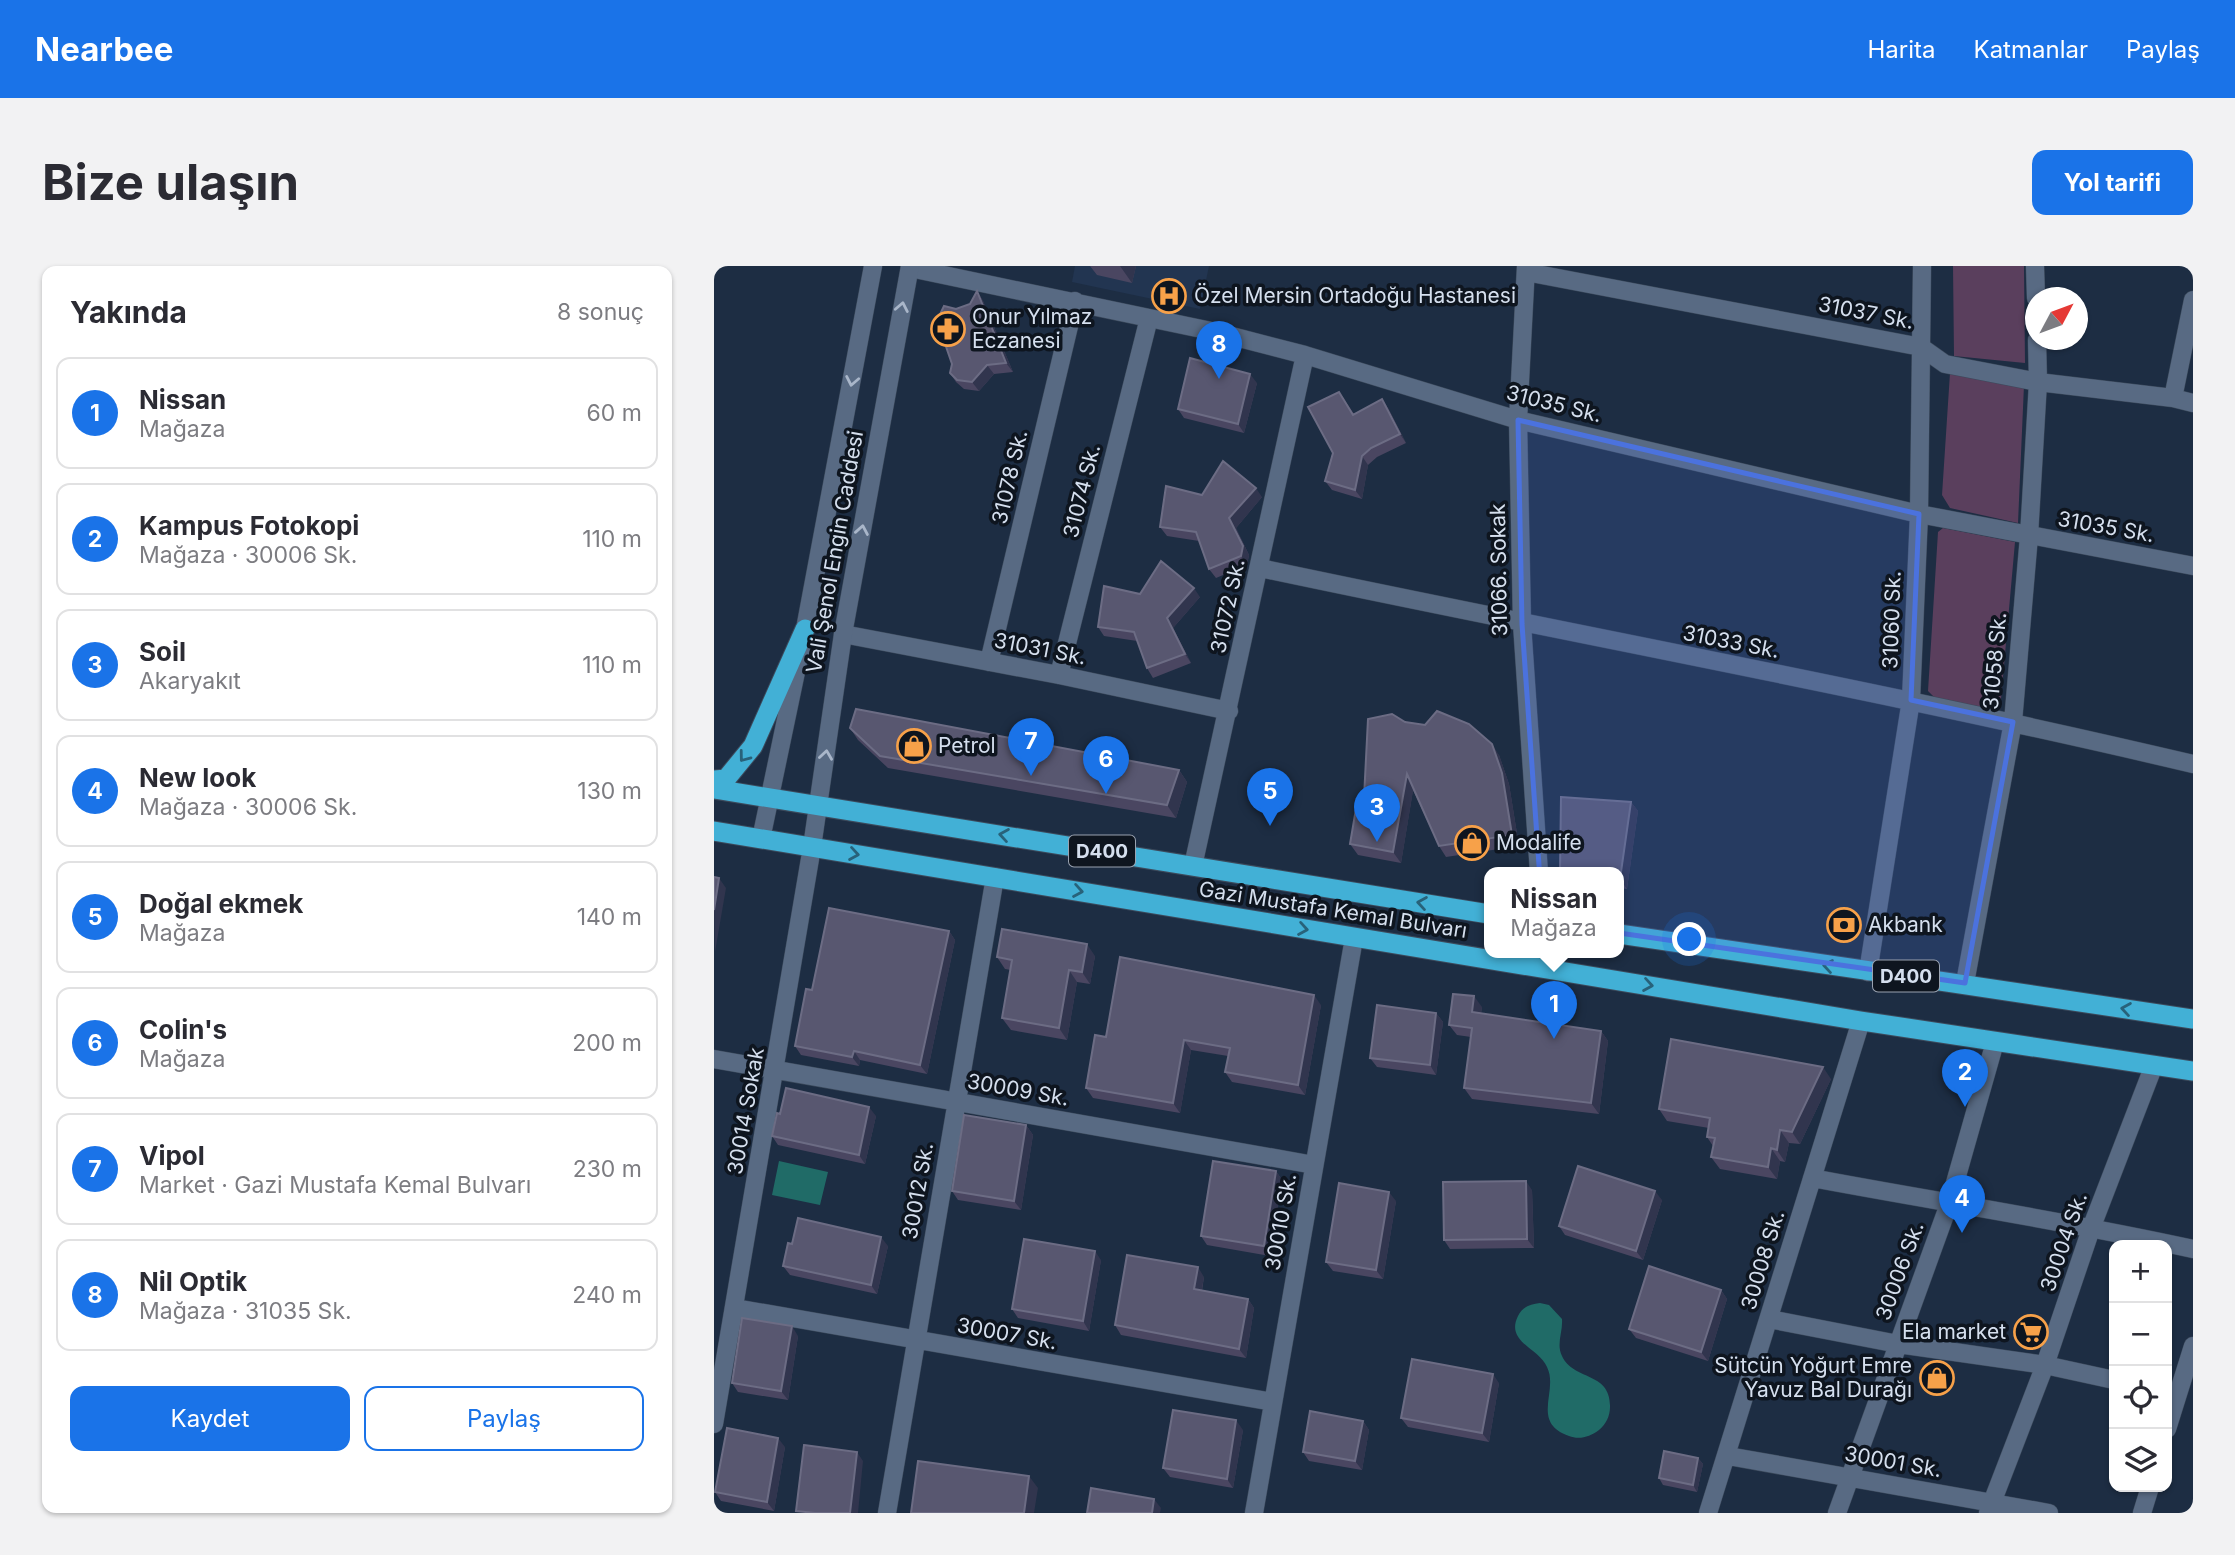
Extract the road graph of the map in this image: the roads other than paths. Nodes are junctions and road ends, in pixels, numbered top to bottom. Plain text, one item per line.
1 (873, 266) edge
2 (1922, 266) edge
3 (2035, 266) edge
4 (910, 267) edge
5 (1526, 269) edge
6 (2036, 287) edge
7 (2193, 300) edge
8 (1075, 301) junction
9 (1149, 318) junction
10 (1921, 347) junction
11 (2037, 350) edge
12 (1305, 355) junction
13 (2038, 382) junction
14 (2187, 400) edge
15 (1518, 420) junction
16 (1919, 514) junction
17 (2029, 536) junction
18 (2193, 566) edge
19 (1260, 568) junction
20 (1522, 624) junction
21 (805, 629) junction
22 (843, 634) junction
23 (989, 662) junction
24 (1059, 675) junction
25 (1911, 700) junction
26 (1228, 711) junction
27 (2012, 722) junction
28 (2193, 764) edge
29 (714, 779) edge
30 (714, 789) edge
31 (769, 797) junction
32 (818, 805) junction
33 (714, 831) edge
34 (761, 839) junction
35 (812, 847) junction
36 (1193, 866) junction
37 (1539, 867) edge
38 (995, 877) junction
39 (1484, 913) edge
40 (1624, 935) edge
41 (1354, 938) junction
42 (1868, 972) junction
43 (1965, 983) junction
44 (2193, 1019) edge
45 (1861, 1021) junction
46 (1995, 1042) junction
47 (714, 1059) edge
48 (2154, 1065) junction
49 (2193, 1071) edge
50 (775, 1072) junction
51 (957, 1103) junction
52 (1314, 1165) junction
53 (1812, 1178) junction
54 (1949, 1204) junction
55 (2092, 1226) junction
56 (2193, 1248) edge
57 (735, 1308) junction
58 (1769, 1319) junction
59 (915, 1341) junction
60 (1898, 1344) junction
61 (2193, 1346) edge
62 (2045, 1365) junction
63 (2109, 1379) edge
64 (2172, 1393) edge
65 (1273, 1402) junction
66 (714, 1424) edge
67 (1728, 1455) junction
68 (1851, 1477) junction
69 (2149, 1492) edge
70 (1990, 1508) edge
71 (887, 1513) edge
72 (1254, 1513) edge
73 (1708, 1513) edge
74 (1837, 1513) edge
75 (2049, 1513) edge
76 (2143, 1513) edge

1 -> 21 street, Vali Şenol Engin Caddesi
2 - 10 street, 31060 Sk.
3 - 6 street
4 - 8 street, 31035 Sk.
22 -> 4 street, Vali Şenol Engin Caddesi
5 - 10 street, 31037 Sk.
5 - 15 street, 31066. Sokak
7 - 14 street
8 - 9 street, 31035 Sk.
8 - 23 street, 31078 Sk.
9 - 12 street, 31035 Sk.
9 - 24 street, 31074 Sk.
10 - 13 street, 31037 Sk.
10 - 16 street, 31060 Sk.
11 - 13 street, 31058 Sk.
12 - 15 street, 31035 Sk.
12 - 19 street, 31072 Sk.
13 - 14 street, 31037 Sk.
13 - 17 street, 31058 Sk.
15 - 16 street, 31035 Sk.
15 - 20 street, 31066. Sokak
16 - 17 street, 31035 Sk.
16 - 25 street, 31060 Sk.
17 - 18 street, 31035 Sk.
17 - 27 street, 31058 Sk.
19 - 20 street, 31033 Sk.
19 - 26 street, 31072 Sk.
20 - 25 street, 31033 Sk.
20 - 37 street, 31066. Sokak
21 -> 29 highway
21 - 31 street, Vali Şenol Engin Caddesi
22 - 23 street, 31031 Sk.
32 -> 22 street, Vali Şenol Engin Caddesi
23 - 24 street, 31031 Sk.
24 - 26 street, 31031 Sk.
25 - 27 street, 31033 Sk.
25 - 42 street, 31060 Sk.
26 - 36 street, 31072 Sk.
27 - 28 street, 31033 Sk.
27 - 43 street, 31058 Sk.
30 - 31 highway, Gazi Mustafa Kemal Bulvarı / D400
31 - 32 highway, Gazi Mustafa Kemal Bulvarı / D400
31 - 34 street, Vali Şenol Engin Caddesi
32 - 35 street, Vali Şenol Engin Caddesi
36 -> 32 highway, Gazi Mustafa Kemal Bulvarı / D400
33 - 34 highway, Gazi Mustafa Kemal Bulvarı / D400
34 - 35 highway, Gazi Mustafa Kemal Bulvarı / D400
35 -> 38 highway, Gazi Mustafa Kemal Bulvarı / D400
35 - 50 street, 30014 Sokak
39 -> 36 highway, Gazi Mustafa Kemal Bulvarı / D400
38 -> 41 highway, Gazi Mustafa Kemal Bulvarı / D400
38 - 51 street, 30012 Sk.
42 -> 40 highway, D400
41 -> 45 highway, Gazi Mustafa Kemal Bulvarı / D400
41 - 52 street, 30010 Sk.
42 - 43 highway, D400
44 -> 43 highway, D400
45 - 46 highway, Gazi Mustafa Kemal Bulvarı / D400
45 - 53 street, 30008 Sk.
46 - 48 highway, Gazi Mustafa Kemal Bulvarı / D400
46 - 54 street, 30006 Sk.
47 - 50 street, 30009 Sk.
48 - 49 highway, Gazi Mustafa Kemal Bulvarı / D400
48 - 55 street, 30004 Sk.
50 - 51 street, 30009 Sk.
50 - 57 street, 30014 Sokak
51 - 52 street, 30009 Sk.
51 - 59 street, 30012 Sk.
52 - 65 street, 30010 Sk.
53 - 54 street
53 - 58 street, 30008 Sk.
54 - 55 street
54 - 60 street, 30006 Sk.
55 - 56 street
55 - 62 street, 30004 Sk.
57 - 59 street, 30007 Sk.
57 - 66 street, 30014 Sokak
58 - 60 street
58 - 67 street, 30008 Sk.
59 - 65 street, 30007 Sk.
59 - 71 street, 30012 Sk.
60 - 62 street
60 - 68 street, 30006 Sk.
61 - 64 street
62 - 63 street
62 - 70 street, 30004 Sk.
65 - 72 street, 30010 Sk.
67 - 68 street, 30001 Sk.
67 - 73 street, 30008 Sk.
68 - 70 street, 30001 Sk.
68 - 74 street, 30006 Sk.
69 - 76 street
70 - 75 street, 30001 Sk.

